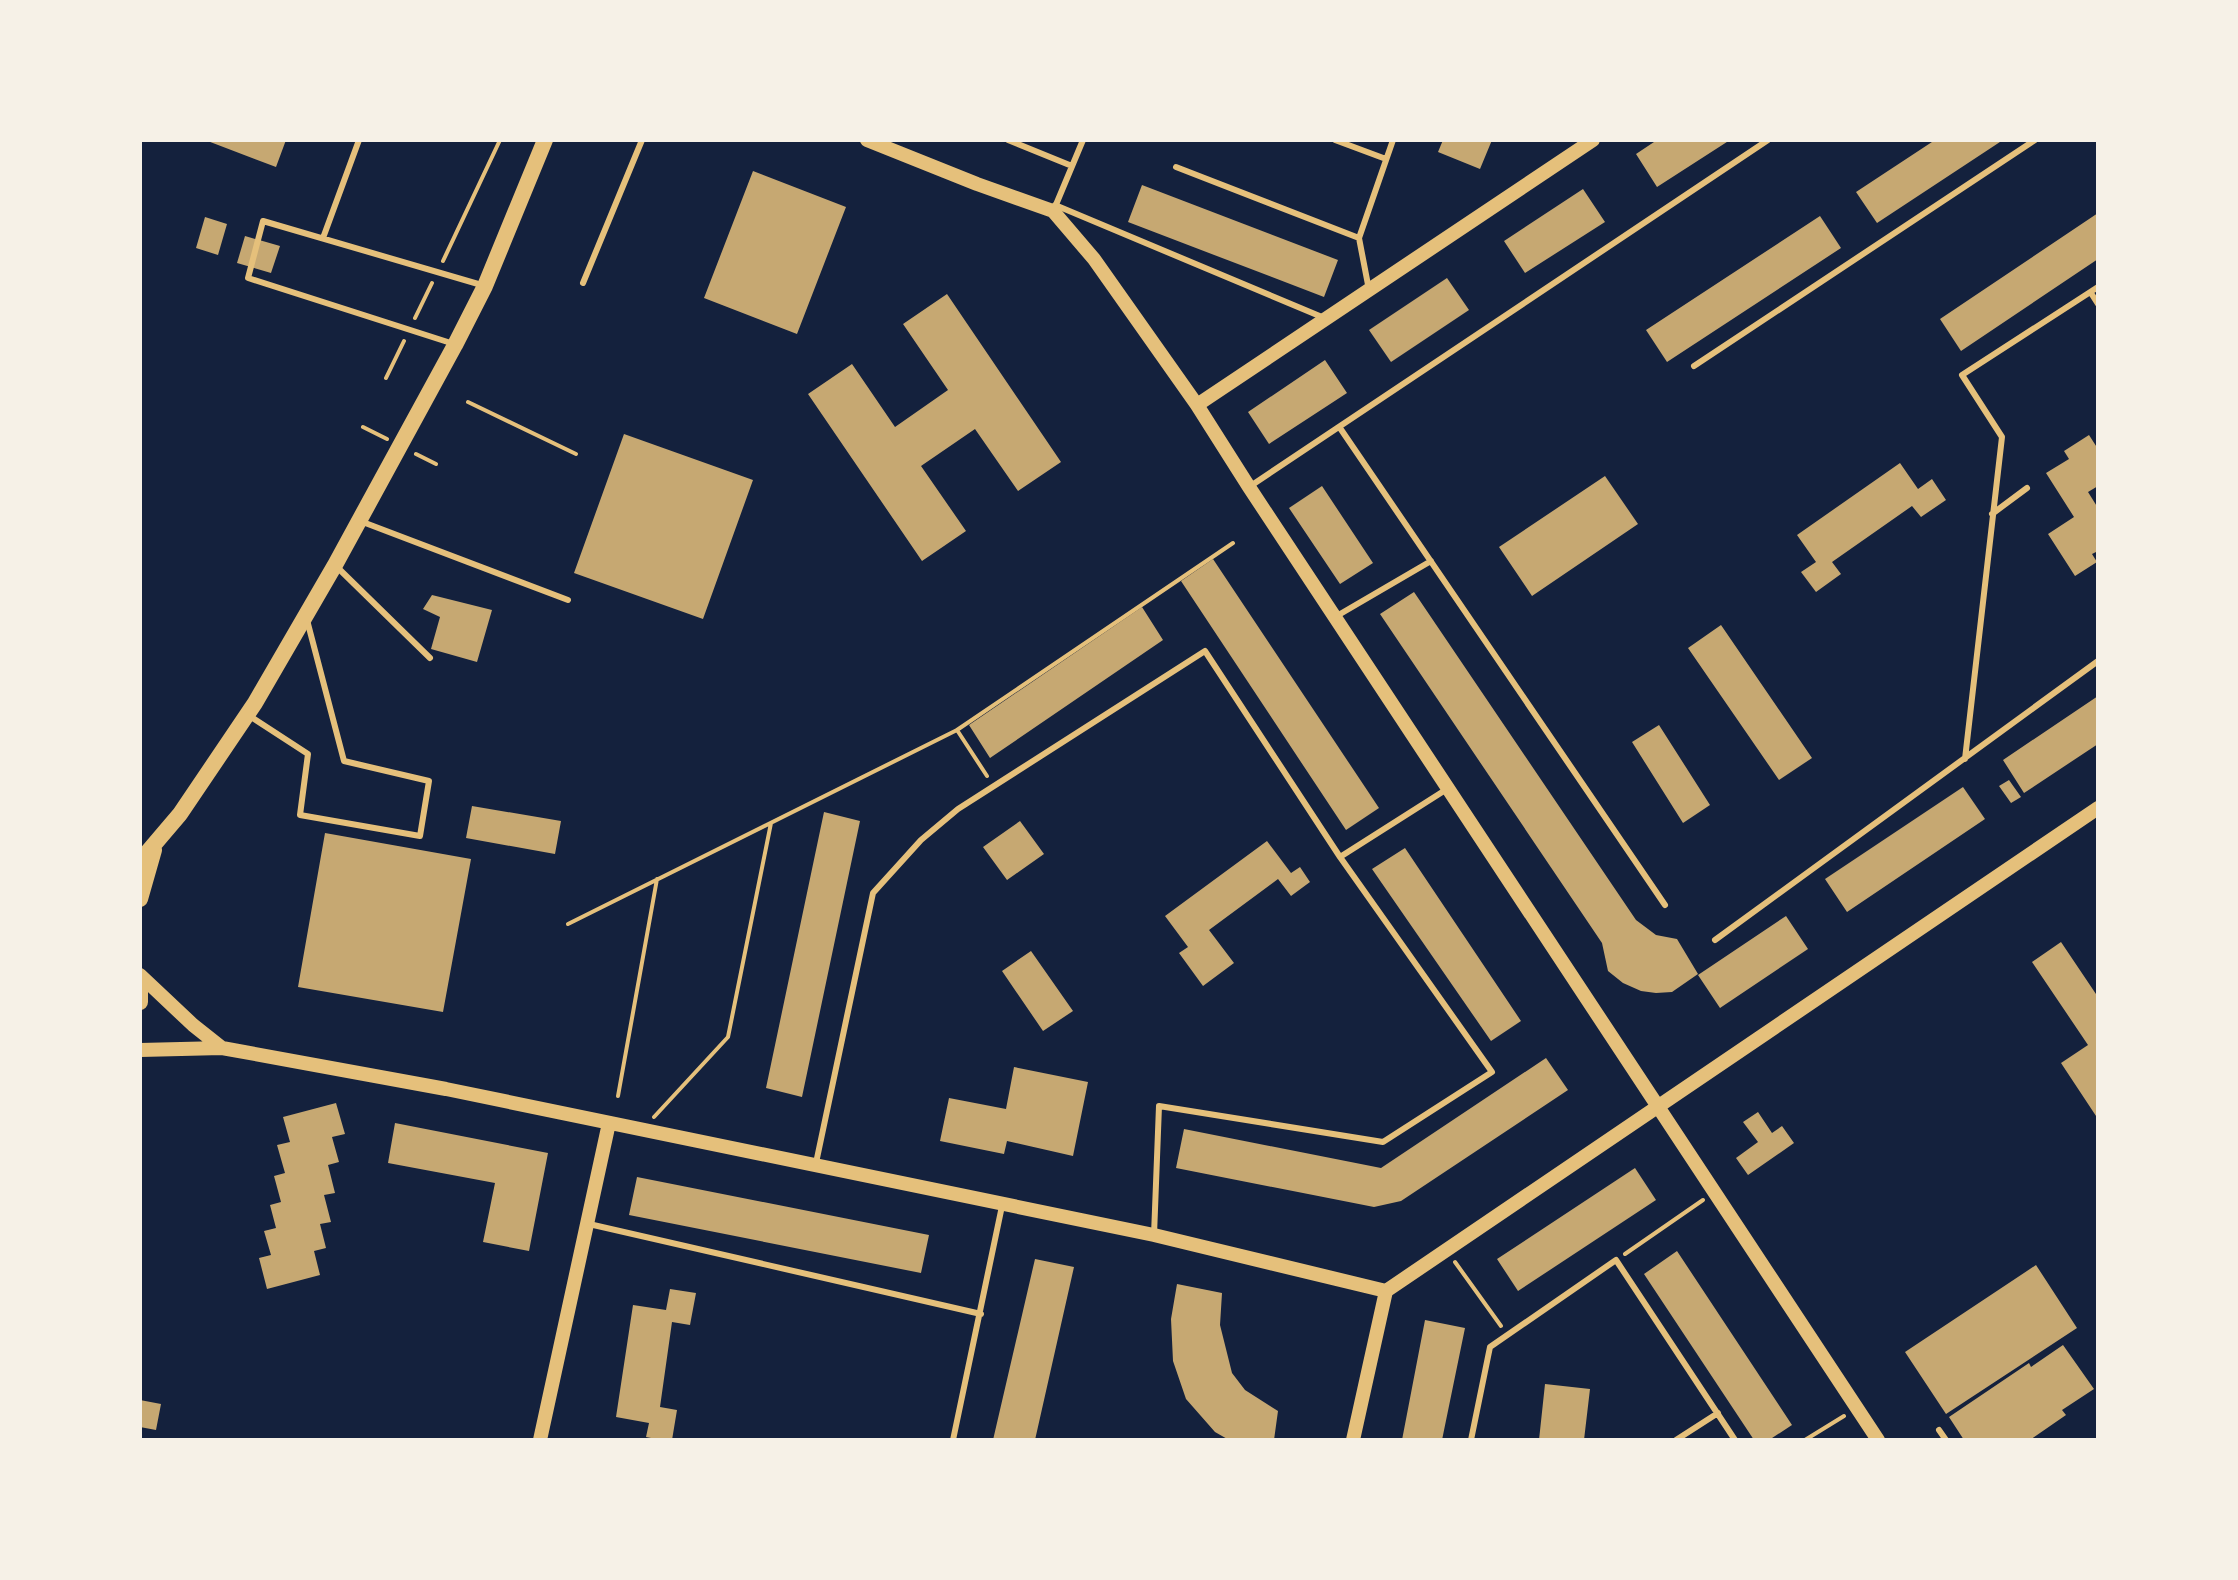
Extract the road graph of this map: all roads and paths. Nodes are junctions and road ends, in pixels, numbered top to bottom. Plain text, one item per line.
1 (359, 140) edge
2 (545, 140) edge
3 (642, 140) edge
4 (867, 140) edge
5 (1008, 140) edge
6 (1083, 140) edge
7 (1335, 140) edge
8 (1393, 140) edge
9 (1593, 140) edge
10 (1768, 140) edge
11 (2035, 140) edge
12 (1386, 159) junction
13 (1072, 166) junction
14 (1176, 167) dead end
15 (1054, 208) junction
16 (323, 238) junction
17 (1359, 238) junction
18 (583, 283) dead end
19 (485, 286) junction
20 (2098, 287) edge
21 (1369, 290) junction
22 (2091, 293) junction
23 (2098, 304) edge
24 (1326, 319) junction
25 (455, 345) junction
26 (1694, 366) dead end
27 (468, 402) dead end
28 (1197, 405) junction
29 (1340, 428) junction
30 (576, 454) dead end
31 (1249, 487) junction
32 (2027, 488) dead end
33 (1992, 514) junction
34 (360, 521) junction
35 (1233, 543) dead end
36 (1431, 561) junction
37 (335, 565) junction
38 (568, 600) dead end
39 (306, 615) junction
40 (1335, 617) junction
41 (430, 658) dead end
42 (2098, 661) edge
43 (248, 715) junction
44 (957, 730) junction
45 (1965, 759) junction
46 (994, 786) junction
47 (1449, 788) junction
48 (2098, 808) edge
49 (771, 822) junction
50 (156, 845) junction
51 (1340, 857) junction
52 (140, 861) edge
53 (657, 879) junction
54 (140, 899) edge
55 (1665, 905) dead end
56 (568, 924) dead end
57 (1715, 940) dead end
58 (140, 975) edge
59 (140, 986) edge
60 (140, 1002) edge
61 (222, 1048) junction
62 (140, 1050) edge
63 (618, 1096) dead end
64 (1659, 1105) junction
65 (609, 1123) junction
66 (648, 1131) junction
67 (815, 1166) junction
68 (1714, 1192) junction
69 (1003, 1203) junction
70 (586, 1224) junction
71 (1154, 1235) junction
72 (1445, 1249) junction
73 (1616, 1260) junction
74 (1386, 1291) junction
75 (981, 1314) junction
76 (1507, 1334) junction
77 (1857, 1408) junction
78 (1718, 1413) junction
79 (1939, 1430) dead end
80 (540, 1440) edge
81 (953, 1440) edge
82 (1353, 1440) edge
83 (1471, 1440) edge
84 (1676, 1440) edge
85 (1735, 1440) edge
86 (1805, 1440) edge
87 (1878, 1440) edge
88 (1946, 1440) edge

1 - 16 lane
2 - 19 main road
3 - 18 lane
4 - 15 street
5 - 13 lane
6 - 13 lane
7 - 12 lane
8 - 12 lane
9 - 21 street
10 - 29 lane
11 - 26 lane
12 - 17 lane
13 - 15 lane
14 - 17 lane
15 - 24 lane
15 - 28 street
16 - 19 lane
16 - 25 lane
17 - 21 lane
19 - 25 main road
20 - 22 lane
21 - 24 street
22 - 23 lane
22 - 33 lane
24 - 28 street
25 - 34 main road
27 - 30 path
28 - 31 street
29 - 31 lane
29 - 36 lane
31 - 40 street
32 - 33 lane
33 - 45 lane
34 - 37 main road
34 - 38 lane
35 - 44 path
36 - 40 lane
36 - 55 lane
37 - 39 main road
37 - 41 lane
39 - 43 main road
39 - 43 lane
40 - 47 street
42 - 45 lane
43 - 50 main road
44 - 46 path
44 - 49 path
45 - 57 lane
46 - 51 lane
46 - 67 lane
47 - 51 lane
47 - 64 street
48 - 64 street
49 - 53 path
49 - 66 path
50 - 52 main road
50 - 54 main road
51 - 71 lane
53 - 56 path
53 - 63 path
58 - 61 street
59 - 60 main road
61 - 62 street
61 - 65 street
64 - 68 street
64 - 72 street
65 - 66 street
65 - 70 street
66 - 67 street
67 - 69 street
68 - 73 path
68 - 77 street
69 - 71 street
69 - 75 lane
70 - 75 lane
70 - 80 street
71 - 74 street
72 - 74 street
72 - 76 path
73 - 76 lane
73 - 78 lane
74 - 82 street
75 - 81 lane
76 - 83 lane
77 - 86 path
77 - 87 street
78 - 84 lane
78 - 85 lane
79 - 88 lane

